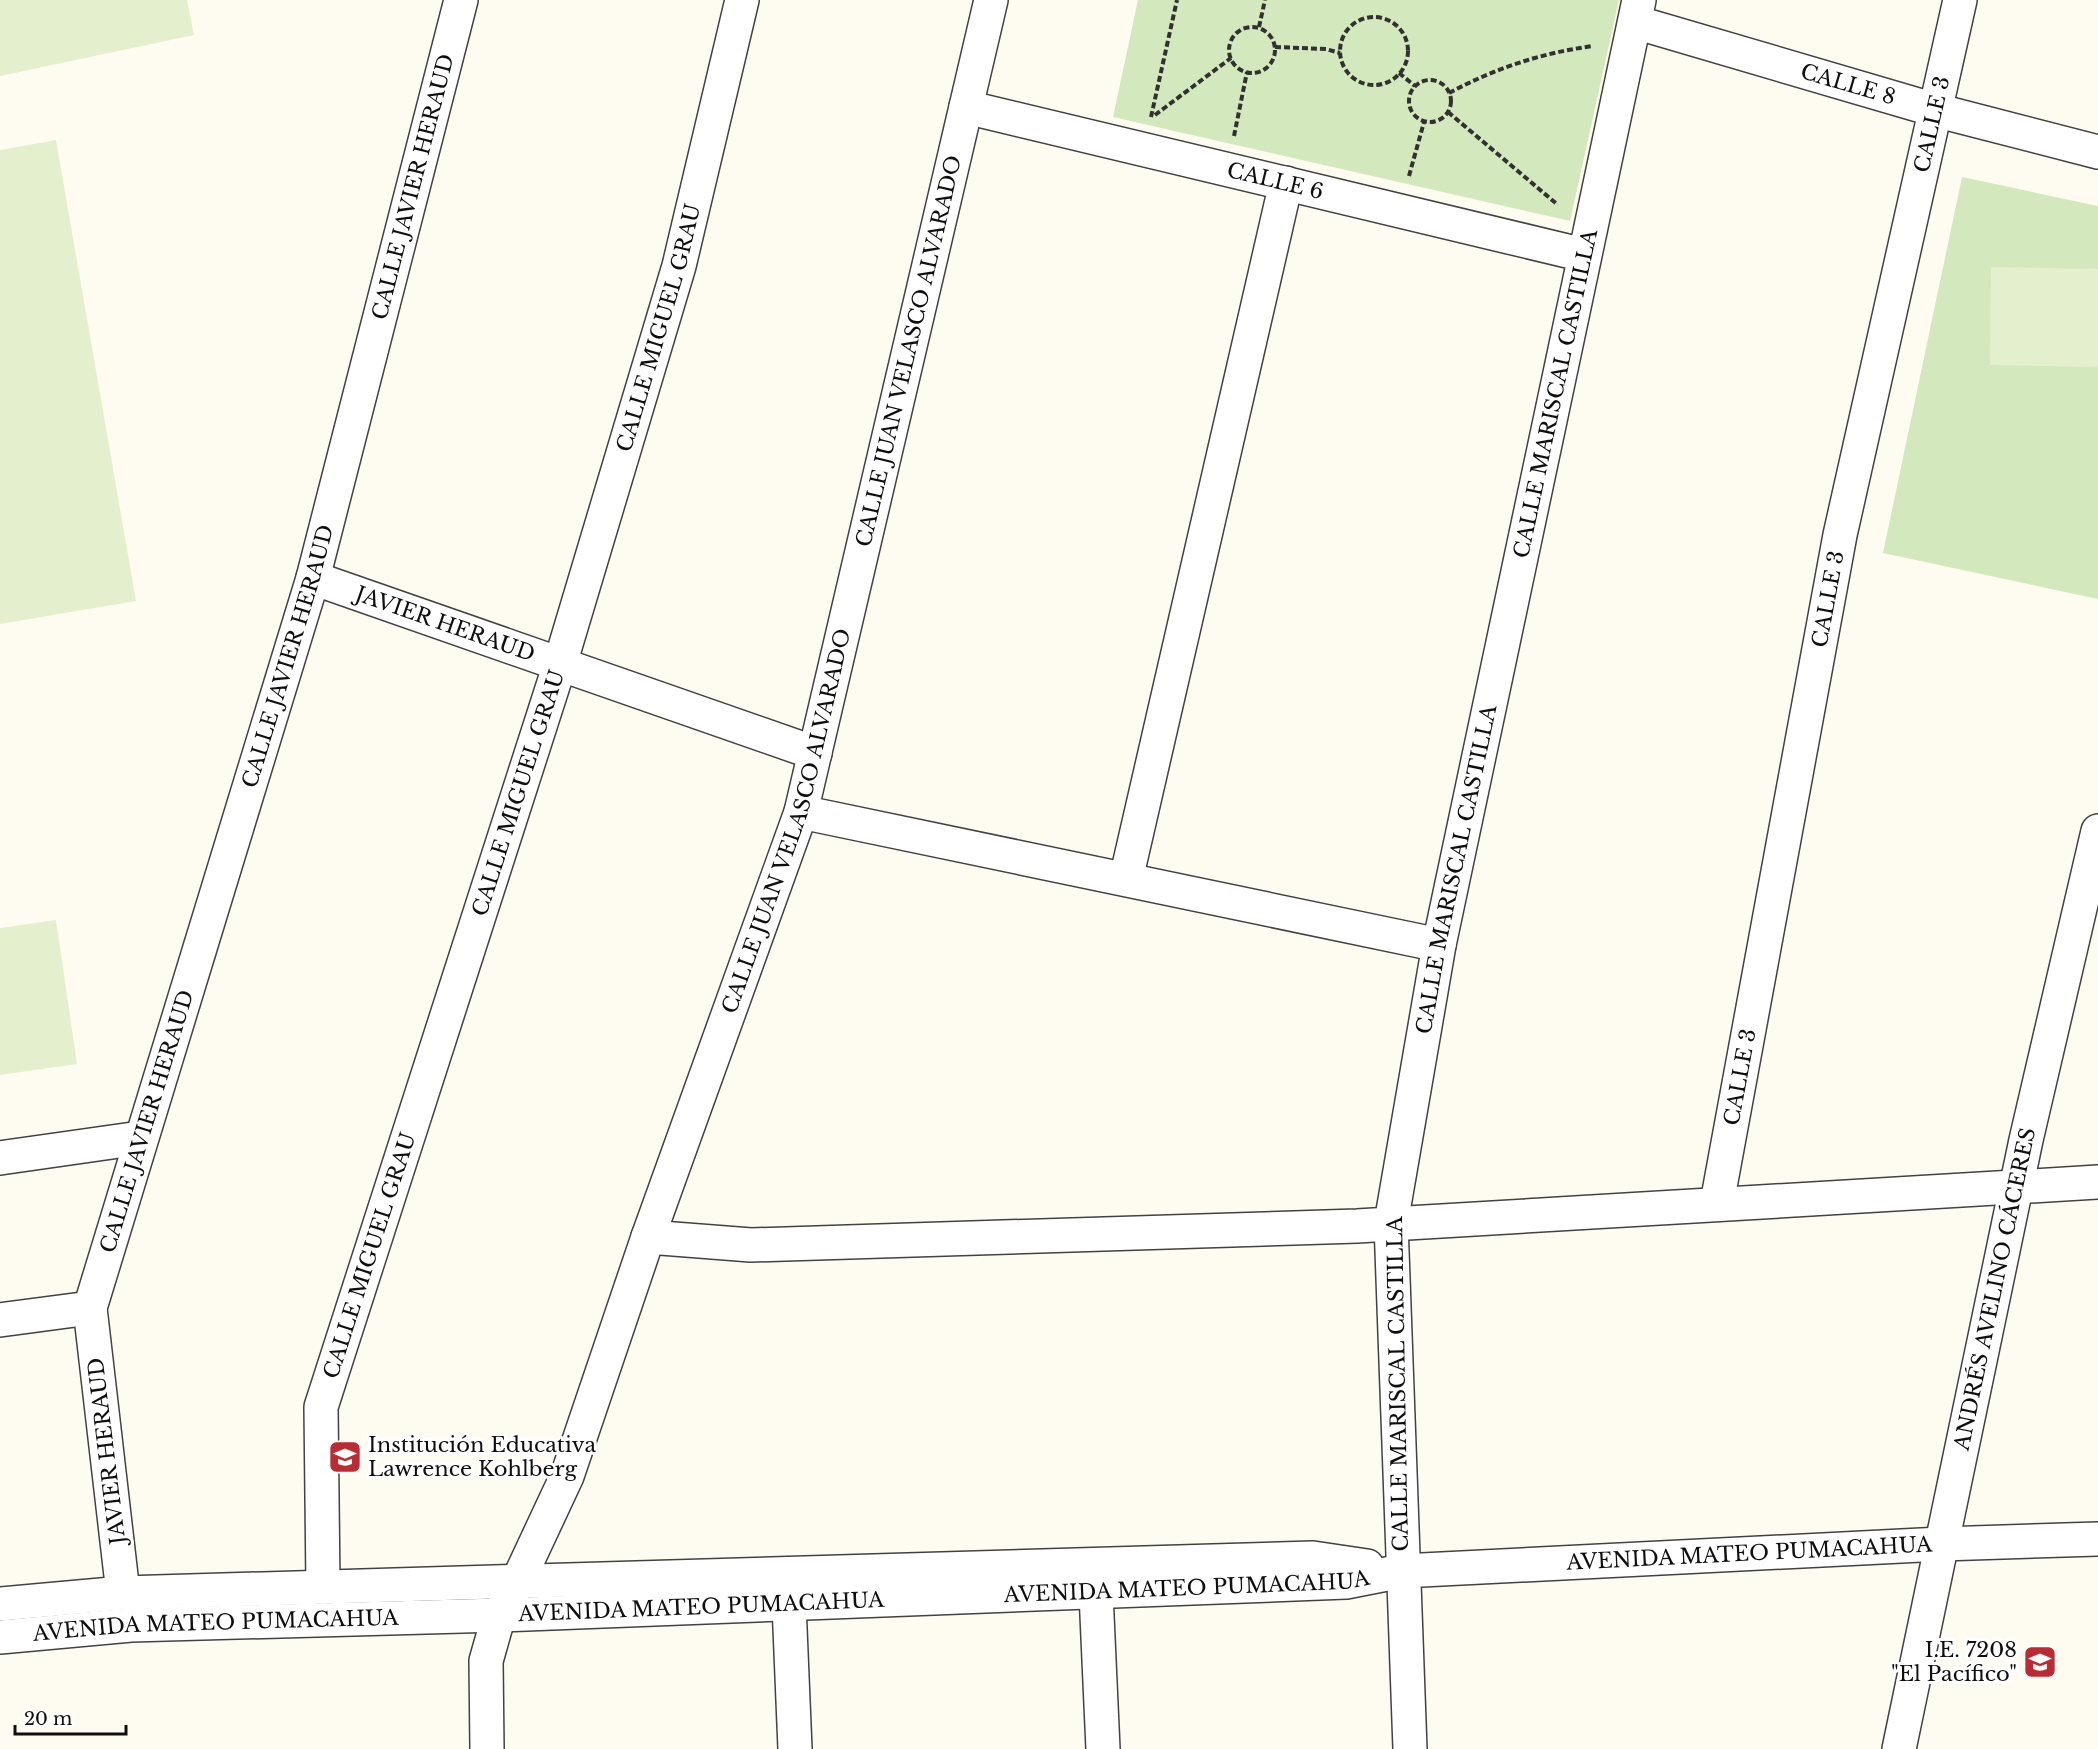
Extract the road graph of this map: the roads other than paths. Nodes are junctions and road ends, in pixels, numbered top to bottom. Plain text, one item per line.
1 (461, 0) edge
2 (742, 0) edge
3 (991, 0) edge
4 (1960, 0) edge
5 (1637, 11) edge
6 (966, 106) junction
7 (1935, 110) junction
8 (2098, 152) edge
9 (1286, 183) junction
10 (1584, 255) junction
11 (313, 578) junction
12 (560, 664) junction
13 (815, 753) junction
14 (801, 812) junction
15 (2098, 831) edge
16 (1126, 879) junction
17 (1439, 945) junction
18 (140, 1138) junction
19 (0, 1158) edge
20 (2098, 1182) edge
21 (2017, 1186) junction
22 (1717, 1203) junction
23 (1391, 1223) junction
24 (648, 1237) junction
25 (90, 1308) junction
26 (0, 1320) edge
27 (2098, 1539) edge
28 (1941, 1544) junction
29 (1402, 1571) junction
30 (517, 1583) junction
31 (323, 1587) junction
32 (123, 1593) junction
33 (1096, 1593) junction
34 (0, 1604) edge
35 (499, 1615) junction
36 (790, 1616) junction
37 (0, 1637) edge
38 (487, 1749) edge
39 (795, 1749) edge
40 (1103, 1749) edge
41 (1410, 1749) edge
42 (1899, 1749) edge

1 - 11 street, CALLE JAVIER HERAUD
2 - 12 street, CALLE MIGUEL GRAU
3 - 6 street, CALLE JUAN VELASCO ALVARADO
4 - 7 street, CALLE 3
5 - 7 street, CALLE 8
5 - 10 street, CALLE MARISCAL CASTILLA
6 - 9 street, CALLE 6
6 - 13 street, CALLE JUAN VELASCO ALVARADO
7 - 8 street, CALLE 8
7 - 22 street, CALLE 3
9 - 10 street, CALLE 6
9 - 16 street
10 - 17 street, CALLE MARISCAL CASTILLA
11 - 12 street, JAVIER HERAUD
11 - 18 street, CALLE JAVIER HERAUD
12 - 13 street, JAVIER HERAUD
12 - 31 street, CALLE MIGUEL GRAU
13 - 14 street, CALLE JUAN VELASCO ALVARADO
14 - 16 street
14 - 24 street, CALLE JUAN VELASCO ALVARADO
15 - 21 street, ANDRÉS AVELINO CÁCERES
16 - 17 street
17 - 23 street, CALLE MARISCAL CASTILLA
18 - 19 street
18 - 25 street, CALLE JAVIER HERAUD
20 - 21 street
21 - 22 street
21 - 28 street, ANDRÉS AVELINO CÁCERES
22 - 23 street
23 - 24 street
23 - 29 street, CALLE MARISCAL CASTILLA
24 - 30 street, CALLE JUAN VELASCO ALVARADO
25 - 26 street
25 - 32 street, JAVIER HERAUD
27 - 28 street, AVENIDA MATEO PUMACAHUA
28 - 29 street, AVENIDA MATEO PUMACAHUA
28 - 42 street, ANDRÉS AVELINO CÁCERES
29 - 30 street, AVENIDA MATEO PUMACAHUA
29 - 33 street, AVENIDA MATEO PUMACAHUA
29 - 41 street, CALLE MARISCAL CASTILLA
30 - 31 street, AVENIDA MATEO PUMACAHUA
30 - 35 street, CALLE JUAN VELASCO ALVARADO
31 - 32 street, AVENIDA MATEO PUMACAHUA
32 - 34 street, AVENIDA MATEO PUMACAHUA
33 - 36 street, AVENIDA MATEO PUMACAHUA
33 - 40 street
35 - 36 street, AVENIDA MATEO PUMACAHUA
35 - 37 street, AVENIDA MATEO PUMACAHUA
35 - 38 street
36 - 39 street

